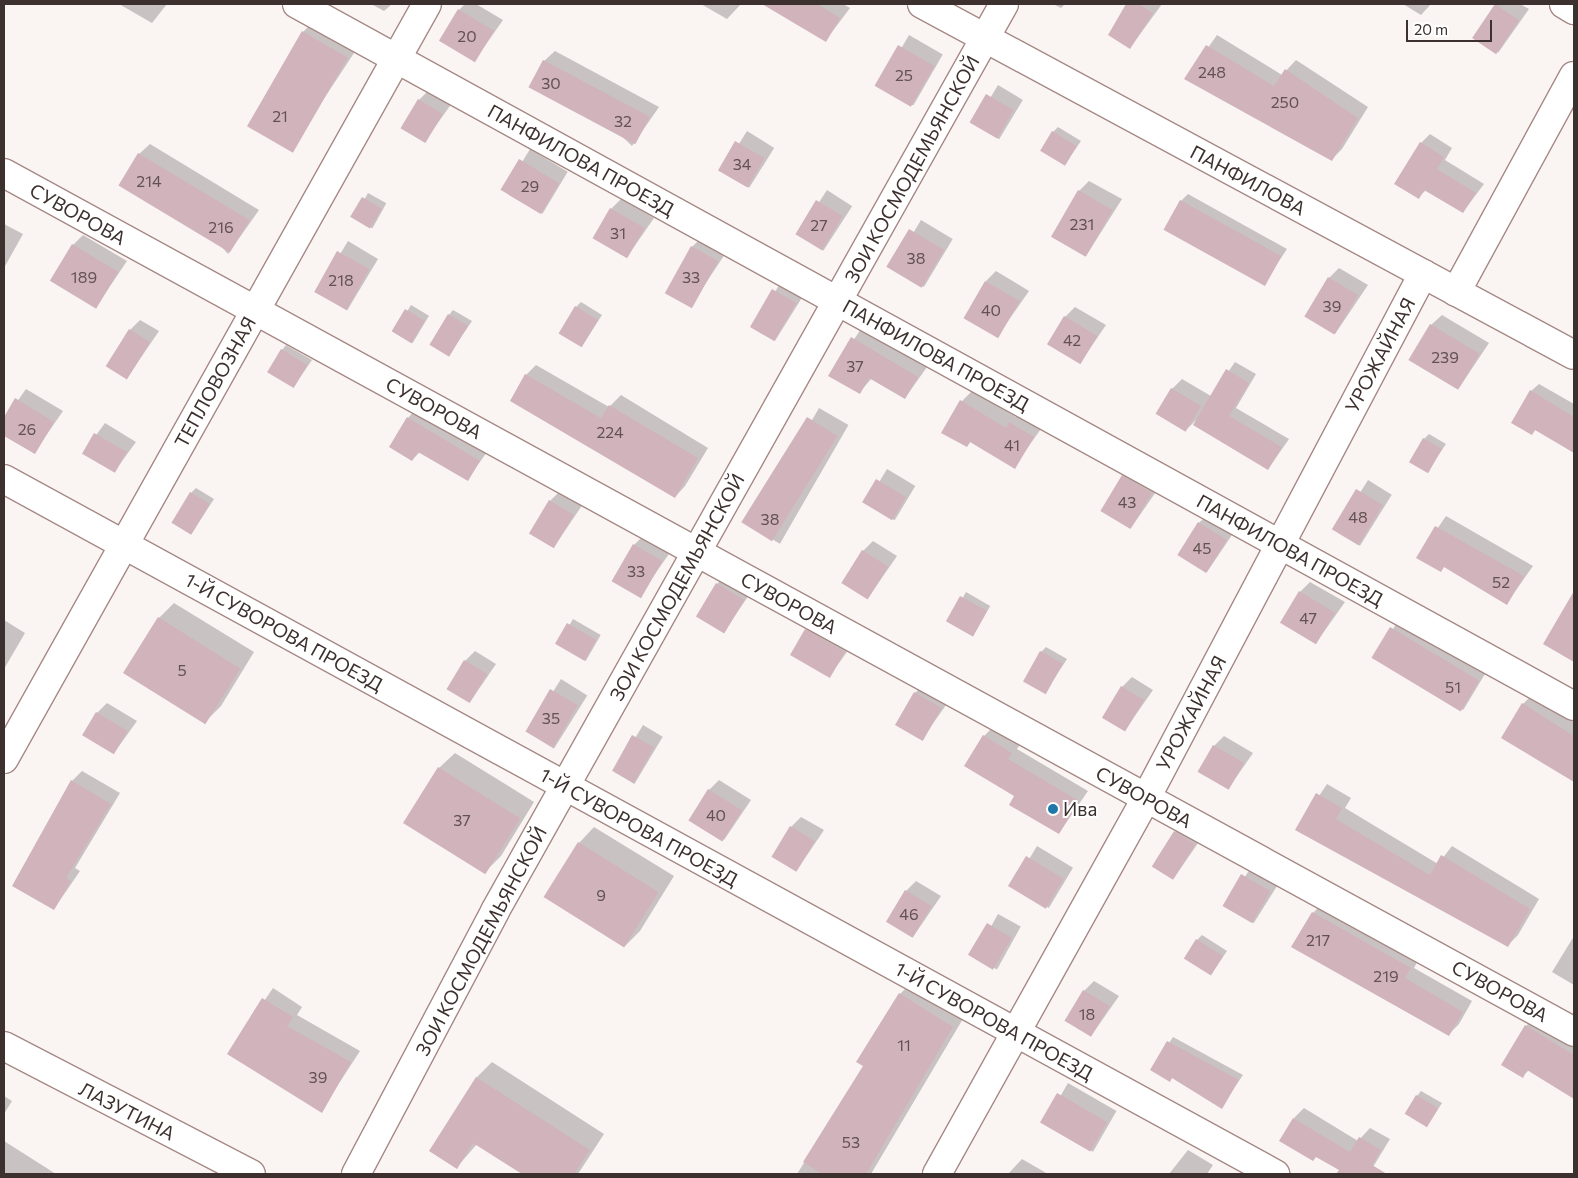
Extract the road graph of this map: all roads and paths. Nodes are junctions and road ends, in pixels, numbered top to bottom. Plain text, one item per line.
1 (297, 4) edge
2 (427, 4) edge
3 (922, 4) edge
4 (1004, 4) edge
5 (1564, 4) edge
6 (1574, 10) edge
7 (986, 38) junction
8 (396, 58) junction
9 (1574, 76) edge
10 (4, 173) edge
11 (1423, 274) junction
12 (1456, 292) junction
13 (838, 301) junction
14 (255, 310) junction
15 (1574, 355) edge
16 (4, 479) edge
17 (124, 544) junction
18 (1280, 544) junction
19 (697, 552) junction
20 (1574, 706) edge
21 (4, 759) edge
22 (565, 786) junction
23 (1146, 798) junction
24 (1574, 1032) edge
25 (1017, 1033) junction
26 (4, 1046) edge
27 (252, 1174) edge
28 (356, 1174) edge
29 (937, 1174) edge
30 (1275, 1174) edge

1 - 8 street, ПАНФИЛОВА ПРОЕЗД
2 - 8 street, ТЕПЛОВОЗНАЯ
3 - 7 street, ПАНФИЛОВА
4 - 7 street, ЗОИ КОСМОДЕМЬЯНСКОЙ
5 - 6 street
7 - 11 street, ПАНФИЛОВА
7 - 13 street, ЗОИ КОСМОДЕМЬЯНСКОЙ
8 - 13 street, ПАНФИЛОВА ПРОЕЗД
8 - 14 street, ТЕПЛОВОЗНАЯ
9 - 12 street
10 - 14 street, СУВОРОВА
11 - 12 street, ПАНФИЛОВА
11 - 18 street, УРОЖАЙНАЯ
12 - 15 street, ПАНФИЛОВА
13 - 18 street, ПАНФИЛОВА ПРОЕЗД
13 - 19 street, ЗОИ КОСМОДЕМЬЯНСКОЙ
14 - 17 street, ТЕПЛОВОЗНАЯ
14 - 19 street, СУВОРОВА
16 - 17 street, 1-Й СУВОРОВА ПРОЕЗД
17 - 21 street, ТЕПЛОВОЗНАЯ
17 - 22 street, 1-Й СУВОРОВА ПРОЕЗД
18 - 20 street, ПАНФИЛОВА ПРОЕЗД
18 - 23 street, УРОЖАЙНАЯ
19 - 22 street, ЗОИ КОСМОДЕМЬЯНСКОЙ
19 - 23 street, СУВОРОВА
22 - 25 street, 1-Й СУВОРОВА ПРОЕЗД
22 - 28 street, ЗОИ КОСМОДЕМЬЯНСКОЙ
23 - 24 street, СУВОРОВА
23 - 25 street, УРОЖАЙНАЯ
25 - 29 street, УРОЖАЙНАЯ
25 - 30 street, 1-Й СУВОРОВА ПРОЕЗД
26 - 27 street, ЛАЗУТИНА

